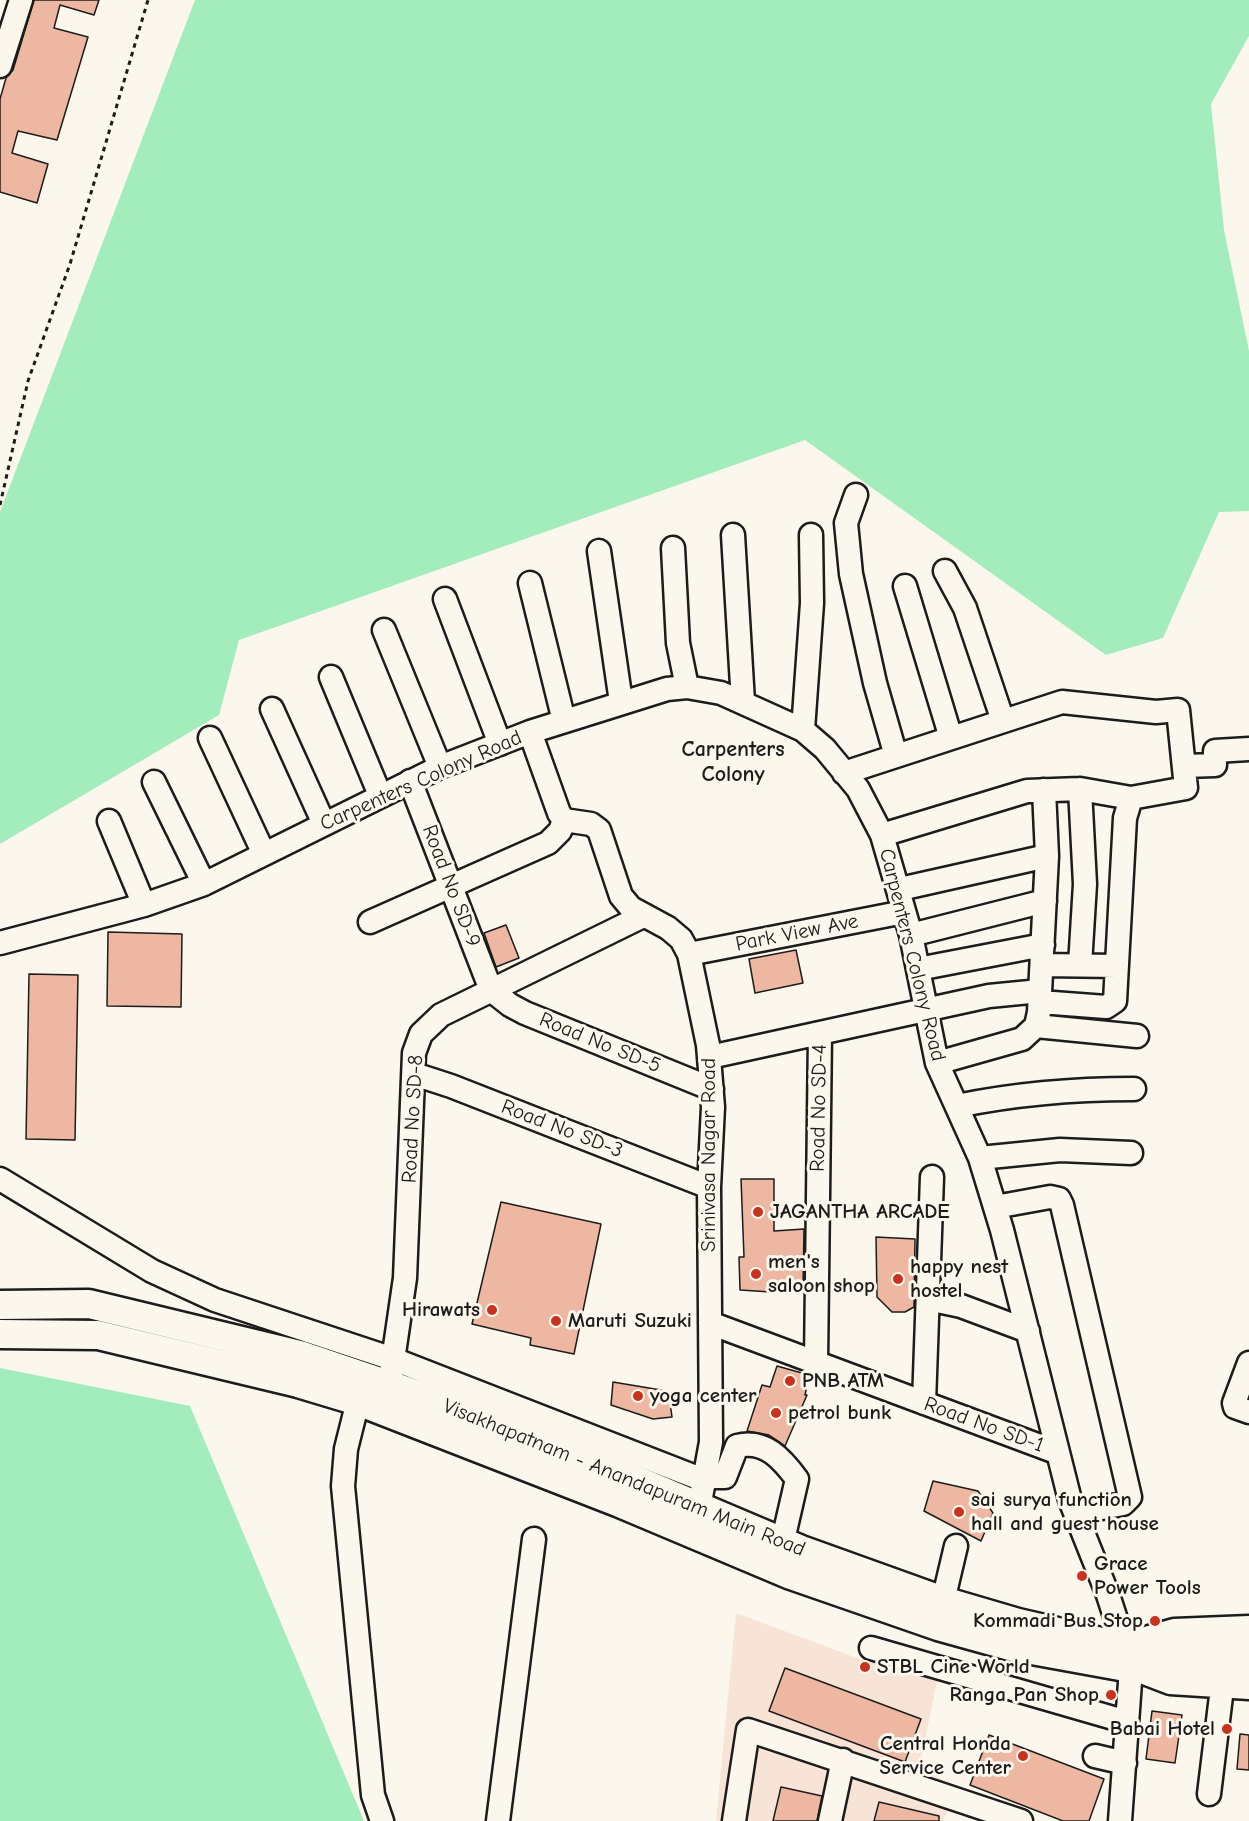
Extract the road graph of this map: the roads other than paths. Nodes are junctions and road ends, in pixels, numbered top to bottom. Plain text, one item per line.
1 (21, 0) edge
2 (0, 66) edge
3 (856, 495) dead end
4 (733, 535) dead end
5 (811, 536) dead end
6 (673, 548) dead end
7 (599, 551) dead end
8 (945, 571) dead end
9 (530, 583) dead end
10 (905, 586) dead end
11 (445, 599) dead end
12 (384, 630) dead end
13 (330, 676) dead end
14 (687, 687) junction
15 (621, 702) junction
16 (743, 702) junction
17 (272, 709) dead end
18 (564, 721) junction
19 (1003, 721) junction
20 (804, 730) junction
21 (530, 732) junction
22 (210, 738) dead end
23 (951, 738) junction
24 (500, 744) junction
25 (1249, 749) edge
26 (896, 756) junction
27 (1184, 766) junction
28 (440, 767) junction
29 (844, 773) junction
30 (410, 781) junction
31 (154, 782) dead end
32 (1080, 789) junction
33 (1044, 790) junction
34 (380, 795) junction
35 (1131, 798) junction
36 (564, 820) junction
37 (109, 821) dead end
38 (324, 824) junction
39 (882, 835) junction
40 (264, 854) junction
41 (1047, 856) junction
42 (204, 884) junction
43 (451, 885) junction
44 (900, 889) junction
45 (1045, 901) junction
46 (144, 905) junction
47 (904, 912) junction
48 (643, 916) junction
49 (370, 922) dead end
50 (911, 935) junction
51 (0, 943) edge
52 (689, 954) junction
53 (1042, 955) junction
54 (1080, 965) junction
55 (1117, 966) junction
56 (918, 969) junction
57 (491, 990) junction
58 (1040, 996) junction
59 (925, 1010) junction
60 (1036, 1026) junction
61 (820, 1033) junction
62 (1137, 1036) dead end
63 (710, 1057) junction
64 (938, 1063) junction
65 (414, 1074) junction
66 (712, 1089) junction
67 (1134, 1089) dead end
68 (957, 1106) junction
69 (1131, 1153) dead end
70 (980, 1158) junction
71 (932, 1177) dead end
72 (0, 1179) edge
73 (709, 1187) junction
74 (995, 1207) junction
75 (928, 1299) junction
76 (0, 1305) edge
77 (710, 1323) junction
78 (1028, 1330) junction
79 (0, 1334) edge
80 (816, 1362) junction
81 (1249, 1363) edge
82 (392, 1372) junction
83 (358, 1401) junction
84 (924, 1403) junction
85 (1249, 1412) edge
86 (1056, 1452) junction
87 (704, 1489) junction
88 (1075, 1513) junction
89 (534, 1539) dead end
90 (783, 1540) junction
91 (956, 1546) dead end
92 (943, 1601) junction
93 (1249, 1627) edge
94 (871, 1648) dead end
95 (1249, 1650) edge
96 (1127, 1656) junction
97 (1249, 1672) edge
98 (1222, 1688) junction
99 (1249, 1689) edge
100 (1127, 1722) junction
101 (1095, 1756) dead end
102 (843, 1760) junction
103 (1125, 1762) junction
104 (1209, 1794) dead end
105 (382, 1821) edge
106 (498, 1821) edge
107 (734, 1821) edge
108 (830, 1821) edge
109 (1021, 1821) edge
110 (1120, 1821) edge

1 - 2 street
3 - 26 street
4 - 16 street
5 - 20 street
6 - 14 street
7 - 15 street
8 - 19 street
9 - 18 street
10 - 23 street
11 - 24 street
12 - 28 street
13 - 34 street
14 - 15 street, Carpenters Colony Road
14 - 16 street, Carpenters Colony Road
15 - 18 street, Carpenters Colony Road
16 - 20 street, Carpenters Colony Road
17 - 38 street
18 - 21 street, Carpenters Colony Road
19 - 23 street
19 - 27 street
20 - 29 street, Carpenters Colony Road
21 - 24 street, Carpenters Colony Road
21 - 36 street
22 - 40 street
23 - 26 street
24 - 28 street, Carpenters Colony Road
25 - 27 street
26 - 29 street
27 - 35 street
28 - 30 street, Carpenters Colony Road
29 - 39 street, Carpenters Colony Road
30 - 34 street, Carpenters Colony Road
30 - 43 street, Road No SD-9
31 - 42 street
32 - 33 street
32 - 35 street
32 - 54 street
33 - 39 street
33 - 41 street
34 - 38 street, Carpenters Colony Road
35 - 55 street
36 - 43 street
36 - 48 street, Srinivasa Nagar Road
37 - 46 street
38 - 40 street, Carpenters Colony Road
39 - 44 street, Carpenters Colony Road
40 - 42 street, Carpenters Colony Road
41 - 44 street
41 - 45 street
42 - 46 street, Carpenters Colony Road
43 - 49 street
43 - 57 street, Road No SD-9
44 - 47 street, Carpenters Colony Road
45 - 50 street
45 - 53 street
46 - 51 street, Carpenters Colony Road
47 - 50 street, Carpenters Colony Road
47 - 52 street, Park View Ave
48 - 52 street, Srinivasa Nagar Road
48 - 57 street, Road No SD-8
50 - 56 street, Carpenters Colony Road
52 - 63 street, Srinivasa Nagar Road
53 - 54 street
53 - 56 street
53 - 58 street
54 - 55 street
55 - 58 street
56 - 59 street, Carpenters Colony Road
57 - 65 street, Road No SD-8
57 - 66 street, Road No SD-5
58 - 59 street
58 - 60 street
59 - 61 street
59 - 64 street, Carpenters Colony Road
60 - 62 street
60 - 64 street
61 - 63 street
61 - 80 street, Road No SD-4
63 - 66 street, Srinivasa Nagar Road
64 - 68 street, Carpenters Colony Road
65 - 73 street, Road No SD-3
65 - 82 street, Road No SD-8
66 - 73 street, Srinivasa Nagar Road
67 - 68 street
68 - 70 street, Carpenters Colony Road
69 - 70 street
70 - 74 street, Carpenters Colony Road
71 - 75 street
72 - 82 street
73 - 77 street, Srinivasa Nagar Road
74 - 78 street, Carpenters Colony Road
74 - 88 street
75 - 78 street
75 - 84 street
76 - 82 main road, Visakhapatnam - Anandapuram Main Road
77 - 80 street, Road No SD-1
77 - 87 street, Srinivasa Nagar Road
78 - 86 street, Carpenters Colony Road
79 - 83 main road, Visakhapatnam - Anandapuram Main Road
80 - 84 street, Road No SD-1
81 - 85 street
82 - 87 main road, Visakhapatnam - Anandapuram Main Road
83 - 96 main road, Visakhapatnam - Anandapuram Main Road
83 - 105 street
84 - 86 street, Road No SD-1
86 - 88 street, Carpenters Colony Road
87 - 90 main road, Visakhapatnam - Anandapuram Main Road
87 - 90 street
88 - 96 street, Carpenters Colony Road
89 - 106 street
90 - 92 main road, Visakhapatnam - Anandapuram Main Road
91 - 92 street
92 - 96 main road, Visakhapatnam - Anandapuram Main Road
93 - 96 street
94 - 100 street
95 - 96 main road, Visakhapatnam - Anandapuram Main Road
96 - 97 main road, Visakhapatnam - Anandapuram Main Road
96 - 98 street
96 - 100 street, Carpenters Colony Road
98 - 99 street
98 - 104 street
100 - 103 street, Carpenters Colony Road
101 - 103 street
102 - 107 street
102 - 108 street
102 - 109 street
103 - 110 street, Carpenters Colony Road

